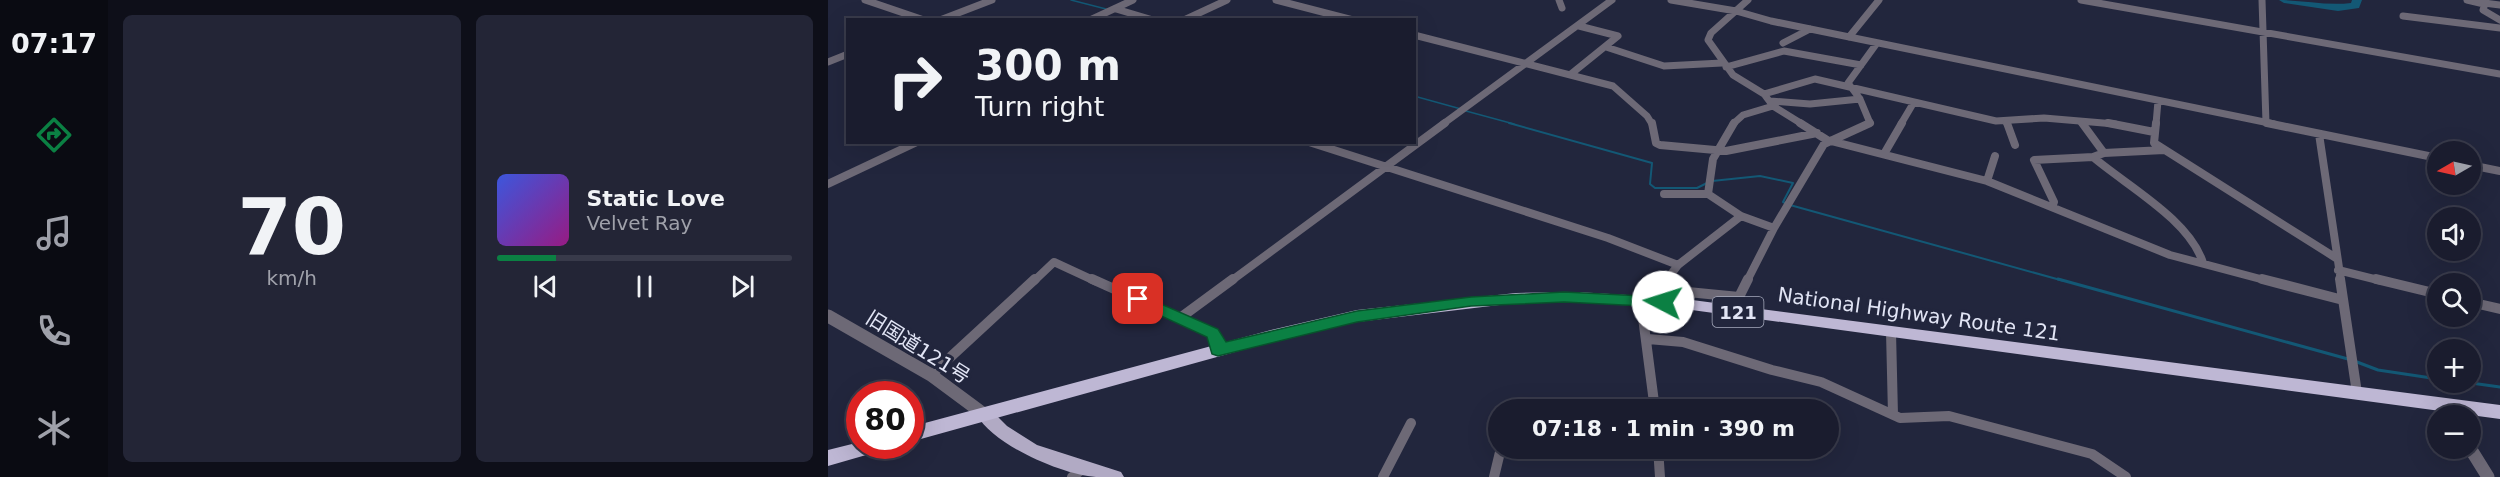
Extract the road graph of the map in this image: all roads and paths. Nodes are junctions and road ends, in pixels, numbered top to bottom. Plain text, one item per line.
1 (865, 0) edge
2 (992, 0) edge
3 (1132, 0) edge
4 (1227, 0) edge
5 (1276, 0) edge
6 (1558, 0) edge
7 (1612, 0) edge
8 (1671, 0) edge
9 (1748, 0) edge
10 (1879, 0) edge
11 (2081, 0) edge
12 (2262, 0) edge
13 (2467, 0) edge
14 (2485, 2) edge
15 (2500, 5) edge
16 (1562, 8) dead end
17 (1113, 10) junction
18 (1736, 11) junction
19 (2403, 16) dead end
20 (918, 18) edge
21 (945, 18) edge
22 (1095, 18) edge
23 (1145, 18) edge
24 (1188, 18) edge
25 (1345, 18) edge
26 (2500, 20) edge
27 (1579, 26) junction
28 (2500, 28) edge
29 (1810, 29) junction
30 (2263, 33) junction
31 (1416, 35) edge
32 (1849, 37) junction
33 (1783, 43) dead end
34 (1877, 43) junction
35 (1606, 47) junction
36 (846, 55) edge
37 (828, 62) edge
38 (1527, 63) junction
39 (1724, 65) junction
40 (1860, 65) junction
41 (1571, 74) junction
42 (2500, 74) edge
43 (1851, 87) junction
44 (1860, 99) junction
45 (1769, 100) junction
46 (2158, 101) junction
47 (1914, 102) junction
48 (2006, 122) junction
49 (2080, 122) junction
50 (2266, 123) junction
51 (2154, 132) junction
52 (1817, 133) junction
53 (2319, 134) junction
54 (1827, 140) junction
55 (913, 144) edge
56 (1315, 144) edge
57 (2015, 146) dead end
58 (1718, 150) junction
59 (2164, 150) junction
60 (2104, 153) junction
61 (1884, 154) junction
62 (1995, 156) dead end
63 (2427, 156) edge
64 (2092, 157) junction
65 (1386, 167) junction
66 (2481, 167) edge
67 (2500, 171) edge
68 (1987, 181) junction
69 (828, 184) edge
70 (1664, 194) dead end
71 (1708, 194) junction
72 (2052, 207) junction
73 (1741, 216) junction
74 (1774, 228) junction
75 (2336, 258) junction
76 (2204, 263) junction
77 (1678, 265) junction
78 (2338, 270) junction
79 (2427, 291) edge
80 (1653, 295) junction
81 (2343, 300) junction
82 (2481, 305) edge
83 (2500, 309) edge
84 (828, 316) edge
85 (1180, 318) junction
86 (1892, 332) junction
87 (1648, 339) junction
88 (1218, 350) junction
89 (931, 375) junction
90 (2358, 393) junction
91 (1654, 399) edge
92 (2427, 406) edge
93 (2481, 411) edge
94 (2500, 412) edge
95 (984, 415) junction
96 (1893, 415) junction
97 (1411, 423) dead end
98 (924, 431) edge
99 (846, 453) edge
100 (828, 458) edge
101 (1498, 459) edge
102 (1659, 459) edge
103 (2477, 459) edge
104 (1078, 472) edge
105 (2120, 476) edge
106 (1115, 477) edge
107 (1383, 477) edge
108 (1494, 477) edge
109 (1660, 477) edge
110 (2488, 477) edge

1 - 20 street
2 - 21 street
3 - 17 street
4 - 24 street
5 - 25 street
6 - 16 street
7 - 27 street
8 - 18 street
9 - 18 street
10 - 32 street
11 - 30 street
12 - 30 street
13 - 14 street
14 - 15 street
14 - 26 street
17 - 22 street
17 - 23 street
18 - 29 street
18 - 39 street
19 - 28 street
27 - 35 street
27 - 38 street
29 - 32 street
29 - 33 street
30 - 42 street
30 - 50 street
31 - 38 street
32 - 34 street
34 - 40 street
34 - 46 street
35 - 39 street
35 - 41 street
36 - 37 street
38 - 41 street
38 - 65 street
39 - 40 street
39 - 45 street
40 - 43 street
41 - 58 street
43 - 44 street
43 - 45 street
43 - 47 street
44 - 45 street
44 - 54 street
45 - 52 street
45 - 58 street
46 - 50 street
46 - 51 street
47 - 48 street
47 - 61 street
48 - 49 street
48 - 57 street
49 - 51 street
49 - 60 street
50 - 53 street
51 - 59 street
52 - 54 street
52 - 58 street
53 - 63 street
53 - 75 street
54 - 61 street
54 - 74 street
55 - 69 street
56 - 65 street
58 - 71 street
59 - 60 street
59 - 75 street
60 - 64 street
61 - 68 street
62 - 68 street
64 - 72 street
64 - 76 street
65 - 77 street
65 - 85 street
66 - 67 street
68 - 72 street
70 - 71 street
71 - 73 street
72 - 76 street
73 - 74 street
73 - 77 street
74 - 80 street
75 - 78 street
76 - 81 street
77 - 80 street
78 - 79 street
78 - 81 street
80 - 86 highway, National Highway Route 121 / 121
80 - 87 street
80 - 88 highway, National Highway Route 121 / 121
81 - 90 street
82 - 83 street
84 - 89 street, 旧国道121号
85 - 88 street
85 - 89 street
86 - 90 highway, National Highway Route 121 / 121
86 - 96 street
87 - 91 street
87 - 96 street
88 - 95 highway, National Highway Route 121 / 121
89 - 95 street, 旧国道121号
90 - 92 highway, National Highway Route 121 / 121
93 - 94 highway, National Highway Route 121 / 121
95 - 98 highway, 121
95 - 104 main road
96 - 105 street
97 - 107 street
99 - 100 highway
101 - 108 street
102 - 109 street
103 - 110 street
104 - 106 main road

